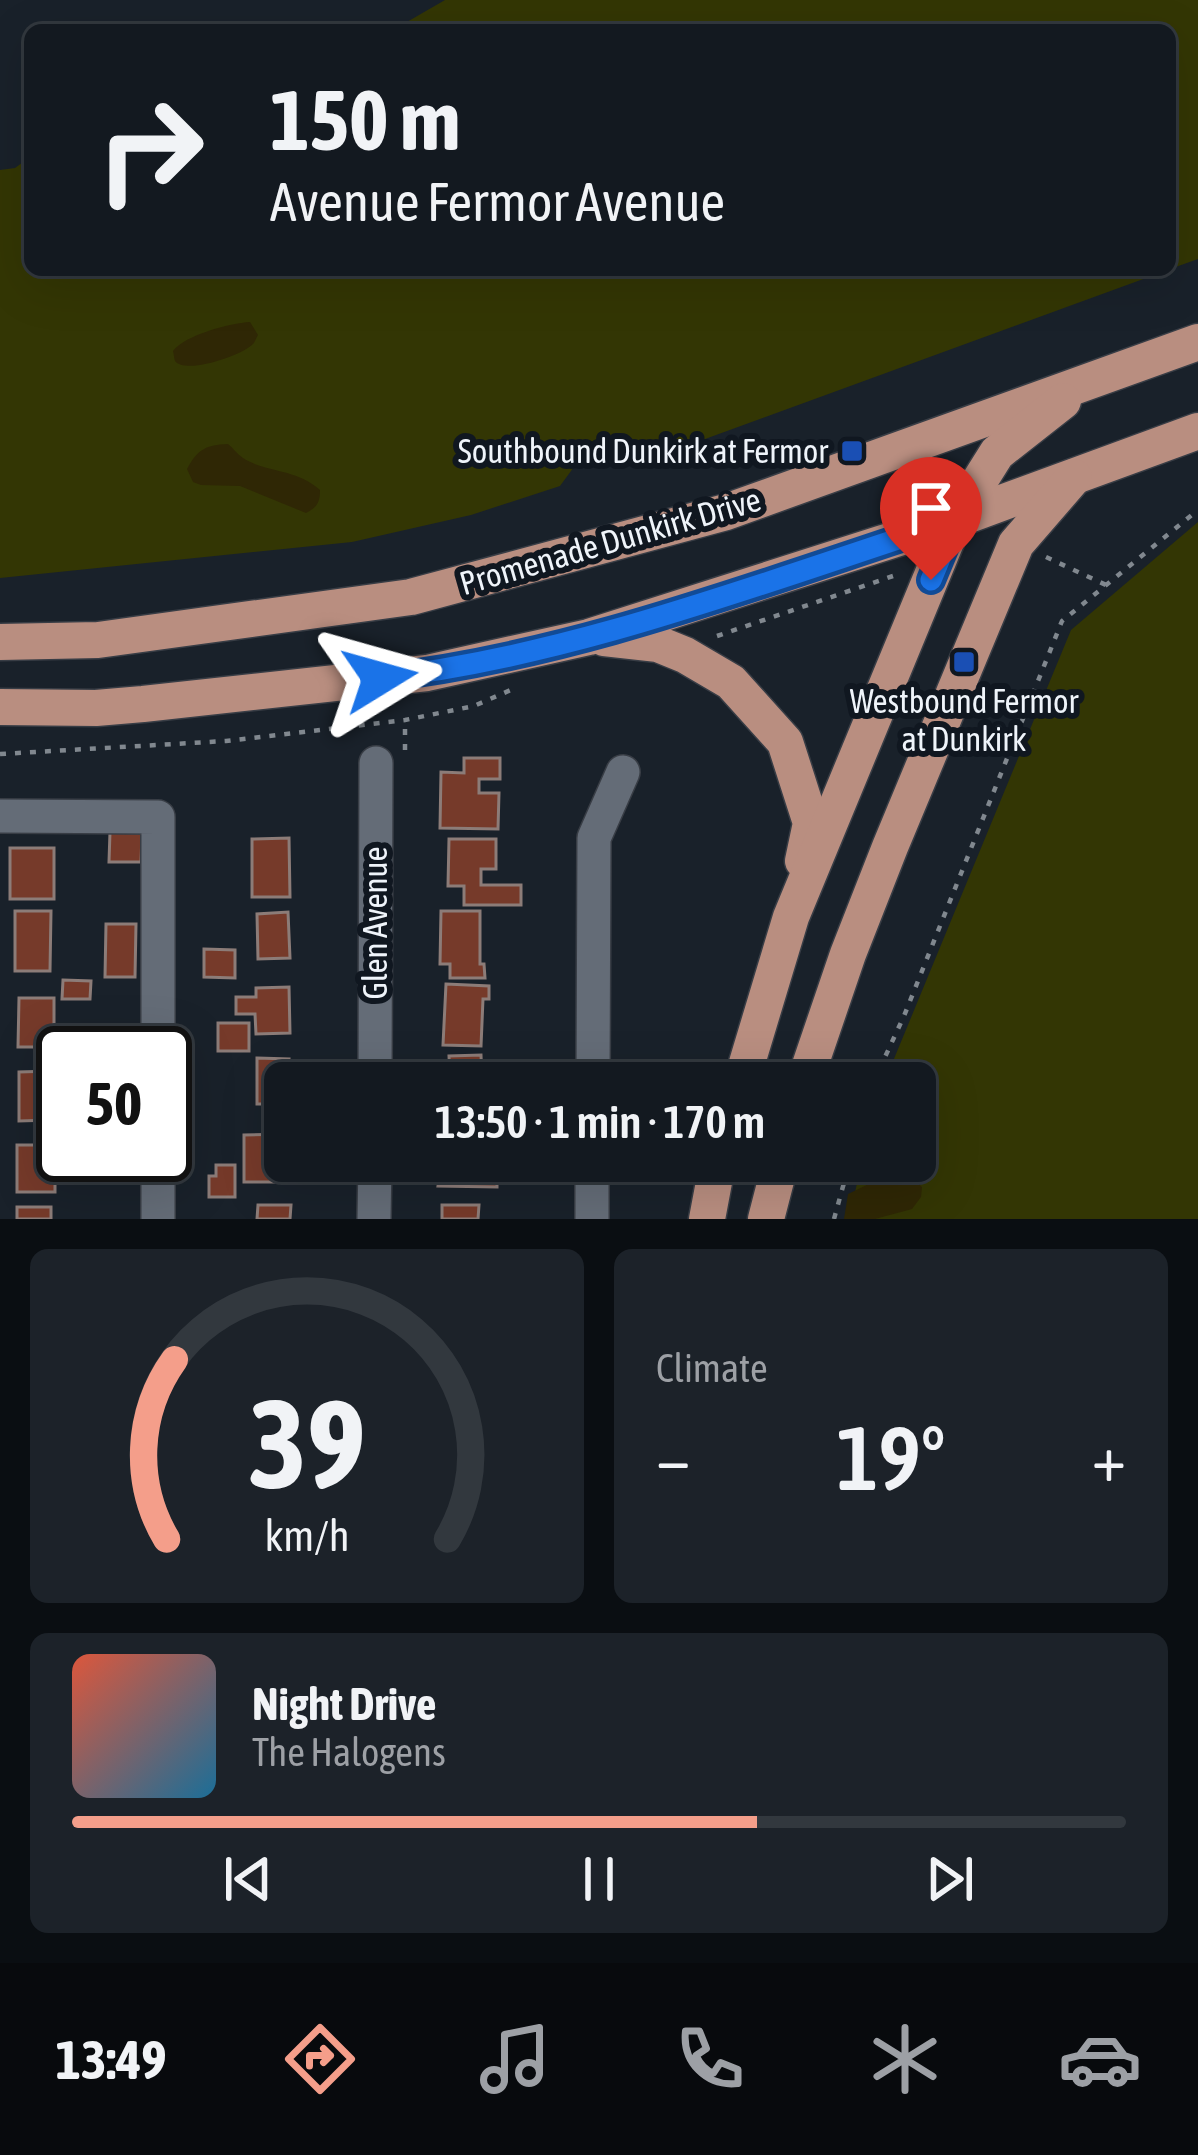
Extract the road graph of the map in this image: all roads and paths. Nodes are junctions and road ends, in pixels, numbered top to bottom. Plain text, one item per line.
1 (1198, 342) edge
2 (1090, 381) junction
3 (1198, 430) edge
4 (1076, 474) junction
5 (1198, 510) edge
6 (956, 520) junction
7 (589, 637) junction
8 (0, 642) edge
9 (0, 707) edge
10 (376, 764) dead end
11 (622, 772) dead end
12 (0, 816) edge
13 (791, 917) junction
14 (158, 1026) edge
15 (375, 1062) edge
16 (593, 1062) edge
17 (746, 1062) edge
18 (811, 1062) edge
19 (883, 1062) edge
20 (158, 1182) edge
21 (374, 1182) edge
22 (592, 1182) edge
23 (714, 1182) edge
24 (776, 1182) edge
25 (844, 1182) edge
26 (707, 1218) edge
27 (158, 1219) edge
28 (374, 1219) edge
29 (592, 1219) edge
30 (746, 1219) edge
31 (766, 1219) edge
32 (834, 1219) edge

1 - 2 main road, Promenade Dunkirk Drive
2 - 6 main road
2 - 8 main road, Promenade Dunkirk Drive
3 - 4 main road
4 - 6 main road
4 - 18 main road
5 - 19 path
6 - 7 main road
6 - 13 main road
7 - 9 main road
7 - 13 main road
10 - 15 street, Glen Avenue
11 - 16 street
12 - 14 street
13 - 17 main road
20 - 27 street
21 - 28 street
22 - 29 street
23 - 26 main road
24 - 31 main road
25 - 32 path
26 - 30 main road

